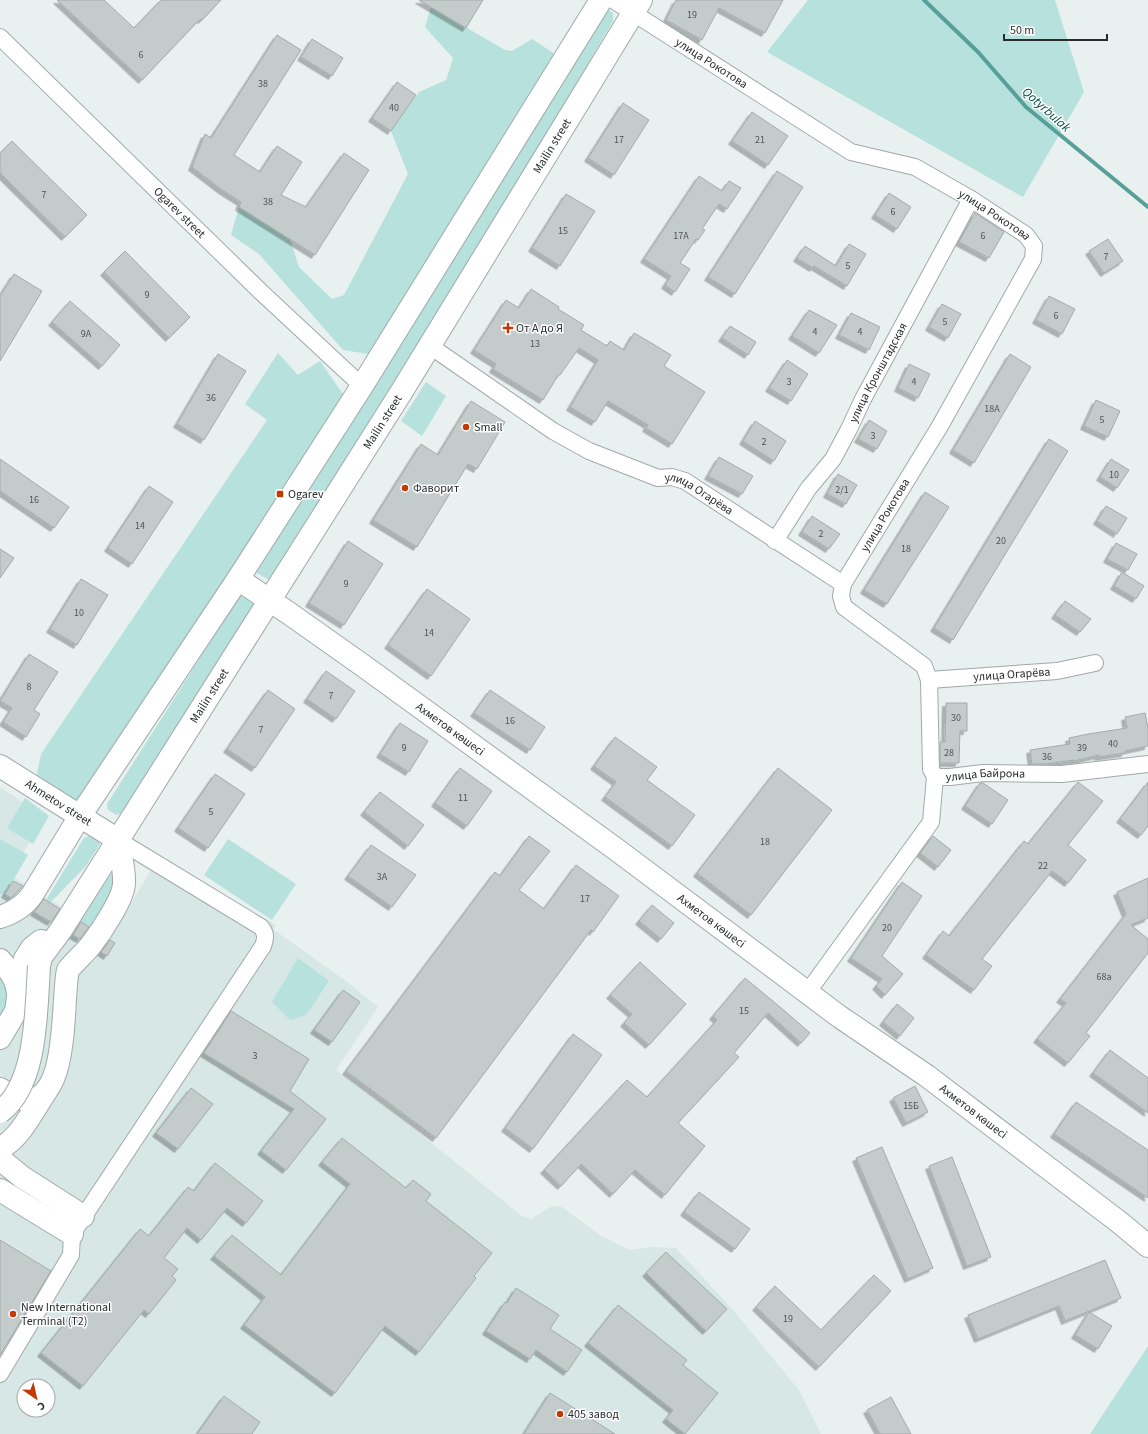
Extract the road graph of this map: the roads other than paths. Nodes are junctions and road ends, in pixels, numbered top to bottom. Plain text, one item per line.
1 (601, 0) edge
2 (613, 0) edge
3 (638, 6) edge
4 (0, 37) edge
5 (971, 199) junction
6 (430, 346) junction
7 (362, 386) junction
8 (775, 541) junction
9 (238, 579) junction
10 (843, 584) junction
11 (271, 601) junction
12 (1095, 663) dead end
13 (929, 680) junction
14 (1148, 764) edge
15 (0, 766) edge
16 (935, 777) junction
17 (80, 816) junction
18 (118, 840) junction
19 (0, 917) edge
20 (61, 930) junction
21 (0, 960) edge
22 (807, 993) junction
23 (18, 997) junction
24 (0, 1038) edge
25 (0, 1089) edge
26 (47, 1089) junction
27 (0, 1112) edge
28 (0, 1148) edge
29 (0, 1159) edge
30 (0, 1190) edge
31 (83, 1216) junction
32 (72, 1234) junction
33 (1148, 1246) edge
34 (0, 1374) edge

1 - 7 street
2 - 3 street, улица Рокотова
3 - 5 street, улица Рокотова
3 - 6 street, Mailin street
4 - 7 street, Ogarev street
5 - 8 street, улица Кронштадская
5 - 10 street, улица Рокотова
6 - 8 street, улица Огарёва
6 - 11 street, Mailin street
7 - 9 street
8 - 10 street, улица Огарёва
9 - 11 street, Ахметов көшесі
9 - 17 street
10 - 13 street
11 - 18 street, Mailin street
11 - 22 street, Ахметов көшесі
12 - 13 street, улица Огарёва
13 - 16 street
14 - 16 street, улица Байрона
15 - 17 street, Ahmetov street
16 - 22 street, улица Байрона
17 - 18 street, Ahmetov street
17 - 19 street
18 - 20 street, Mailin street
18 - 26 street
18 - 31 street
20 - 23 street
20 - 27 street, Mailin street, bridge
21 - 23 street
22 - 33 street, Ахметов көшесі
23 - 24 street
25 - 26 street
26 - 28 street
29 - 31 street
30 - 32 street
31 - 32 street
32 - 34 street

